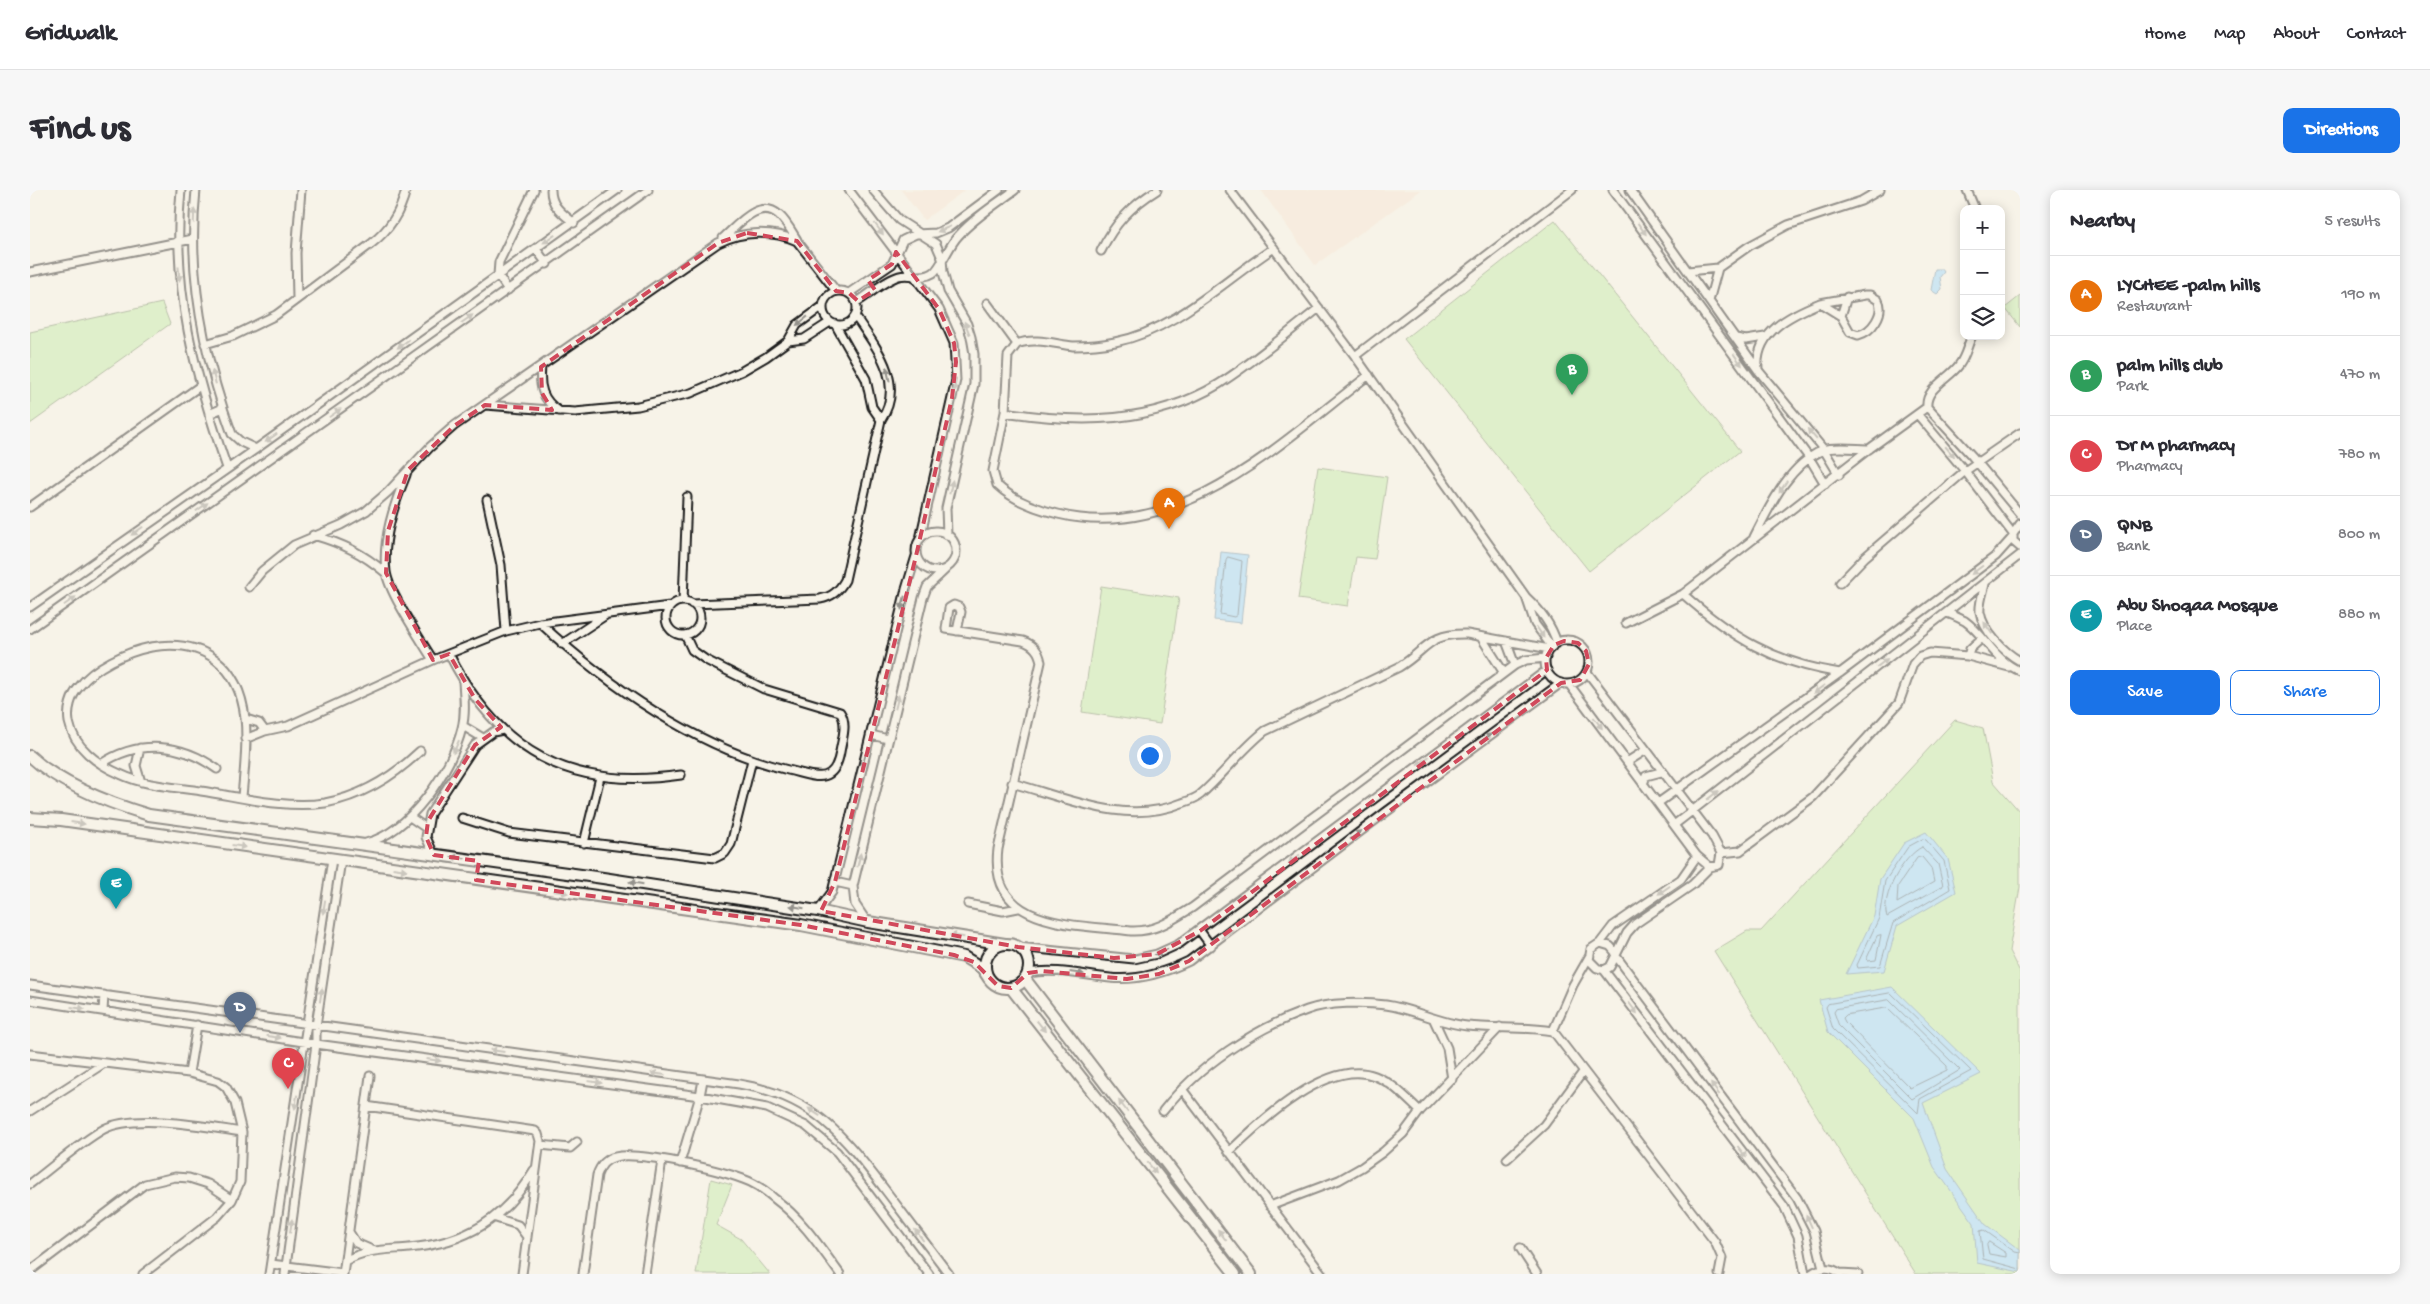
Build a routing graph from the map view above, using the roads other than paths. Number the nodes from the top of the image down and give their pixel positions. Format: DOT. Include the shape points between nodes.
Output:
graph roads {
  1 [pos="181,190"];
  2 [pos="196,190"];
  3 [pos="301,190"];
  4 [pos="406,190"];
  5 [pos="534,190"];
  6 [pos="551,190"];
  7 [pos="617,190"];
  8 [pos="648,190"];
  9 [pos="849,190"];
  10 [pos="873,190"];
  11 [pos="999,190"];
  12 [pos="1015,190"];
  13 [pos="1157,190"];
  14 [pos="1230,190"];
  15 [pos="1572,190"];
  16 [pos="1613,190"];
  17 [pos="1630,190"];
  18 [pos="1880,190"];
  19 [pos="1967,190"];
  20 [pos="1973,205"];
  21 [pos="574,223"];
  22 [pos="923,234"];
  23 [pos="193,239"];
  24 [pos="178,241"];
  25 [pos="798,241"];
  26 [pos="718,243"];
  27 [pos="1274,248"];
  28 [pos="536,249"];
  29 [pos="896,252"];
  30 [pos="1101,252"];
  31 [pos="942,258"];
  32 [pos="546,264"];
  33 [pos="1718,268"];
  34 [pos="1688,271"];
  35 [pos="30,272"];
  36 [pos="498,275"];
  37 [pos="914,275"];
  38 [pos="868,280"];
  39 [pos="508,290"];
  40 [pos="876,290"];
  41 [pos="836,291"];
  42 [pos="849,293"];
  43 [pos="1847,297"];
  44 [pos="296,299"];
  45 [pos="1709,301"];
  46 [pos="857,302"];
  47 [pos="987,303"];
  48 [pos="1820,303"];
  49 [pos="823,306"];
  50 [pos="1319,308"];
  51 [pos="856,316"];
  52 [pos="1842,316"];
  53 [pos="832,323"];
  54 [pos="1765,337"];
  55 [pos="1736,338"];
  56 [pos="1970,340"];
  57 [pos="788,341"];
  58 [pos="205,344"];
  59 [pos="1017,344"];
  60 [pos="1355,356"];
  61 [pos="540,367"];
  62 [pos="1758,370"];
  63 [pos="1369,375"];
  64 [pos="200,386"];
  65 [pos="485,405"];
  66 [pos="1927,407"];
  67 [pos="223,408"];
  68 [pos="560,411"];
  69 [pos="1005,412"];
  70 [pos="209,414"];
  71 [pos="1918,414"];
  72 [pos="880,420"];
  73 [pos="2020,434"];
  74 [pos="256,449"];
  75 [pos="1869,449"];
  76 [pos="1824,450"];
  77 [pos="1810,459"];
  78 [pos="1978,463"];
  79 [pos="227,468"];
  80 [pos="408,470"];
  81 [pos="1965,471"];
  82 [pos="1839,475"];
  83 [pos="1825,484"];
  84 [pos="687,497"];
  85 [pos="486,500"];
  86 [pos="30,507"];
  87 [pos="2020,514"];
  88 [pos="2020,524"];
  89 [pos="948,534"];
  90 [pos="2012,535"];
  91 [pos="313,536"];
  92 [pos="1753,538"];
  93 [pos="920,539"];
  94 [pos="2020,547"];
  95 [pos="2020,555"];
  96 [pos="916,556"];
  97 [pos="946,569"];
  98 [pos="386,574"];
  99 [pos="1840,583"];
  100 [pos="1985,584"];
  101 [pos="249,588"];
  102 [pos="1683,594"];
  103 [pos="1526,597"];
  104 [pos="683,601"];
  105 [pos="692,604"];
  106 [pos="670,606"];
  107 [pos="30,607"];
  108 [pos="1947,613"];
  109 [pos="608,614"];
  110 [pos="540,623"];
  111 [pos="1626,623"];
  112 [pos="30,629"];
  113 [pos="506,631"];
  114 [pos="957,631"];
  115 [pos="685,635"];
  116 [pos="1481,637"];
  117 [pos="1981,638"];
  118 [pos="1506,641"];
  119 [pos="562,644"];
  120 [pos="1553,647"];
  121 [pos="448,654"];
  122 [pos="1968,656"];
  123 [pos="1546,658"];
  124 [pos="433,660"];
  125 [pos="2020,661"];
  126 [pos="1515,665"];
  127 [pos="2009,667"];
  128 [pos="1547,670"];
  129 [pos="2020,671"];
  130 [pos="1587,672"];
  131 [pos="1504,673"];
  132 [pos="1840,673"];
  133 [pos="463,682"];
  134 [pos="1565,683"];
  135 [pos="246,719"];
  136 [pos="463,726"];
  137 [pos="503,730"];
  138 [pos="265,731"];
  139 [pos="871,734"];
  140 [pos="483,738"];
  141 [pos="245,739"];
  142 [pos="888,739"];
  143 [pos="140,748"];
  144 [pos="1646,750"];
  145 [pos="420,751"];
  146 [pos="30,756"];
  147 [pos="752,760"];
  148 [pos="1627,762"];
  149 [pos="101,764"];
  150 [pos="217,769"];
  151 [pos="1661,772"];
  152 [pos="681,776"];
  153 [pos="600,777"];
  154 [pos="141,782"];
  155 [pos="1012,783"];
  156 [pos="1643,784"];
  157 [pos="431,789"];
  158 [pos="1677,791"];
  159 [pos="441,796"];
  160 [pos="242,797"];
  161 [pos="423,800"];
  162 [pos="1658,804"];
  163 [pos="434,807"];
  164 [pos="1693,811"];
  165 [pos="410,817"];
  166 [pos="30,818"];
  167 [pos="462,818"];
  168 [pos="1674,825"];
  169 [pos="426,828"];
  170 [pos="584,843"];
  171 [pos="361,844"];
  172 [pos="1721,853"];
  173 [pos="434,854"];
  174 [pos="1697,856"];
  175 [pos="337,860"];
  176 [pos="479,861"];
  177 [pos="1710,867"];
  178 [pos="476,880"];
  179 [pos="835,882"];
  180 [pos="853,886"];
  181 [pos="968,904"];
  182 [pos="1018,908"];
  183 [pos="818,911"];
  184 [pos="867,922"];
  185 [pos="1200,931"];
  186 [pos="1600,943"];
  187 [pos="1005,944"];
  188 [pos="1018,946"];
  189 [pos="1211,946"];
  190 [pos="1616,954"];
  191 [pos="1589,957"];
  192 [pos="1604,970"];
  193 [pos="1027,976"];
  194 [pos="988,977"];
  195 [pos="30,984"];
  196 [pos="1011,988"];
  197 [pos="104,995"];
  198 [pos="30,1000"];
  199 [pos="103,1011"];
  200 [pos="1434,1020"];
  201 [pos="307,1024"];
  202 [pos="197,1025"];
  203 [pos="316,1026"];
  204 [pos="1500,1027"];
  205 [pos="1553,1031"];
  206 [pos="306,1042"];
  207 [pos="316,1044"];
  208 [pos="30,1054"];
  209 [pos="103,1064"];
  210 [pos="1583,1072"];
  211 [pos="189,1073"];
  212 [pos="370,1076"];
  213 [pos="1452,1079"];
  214 [pos="703,1080"];
  215 [pos="1182,1089"];
  216 [pos="700,1096"];
  217 [pos="366,1106"];
  218 [pos="30,1111"];
  219 [pos="1163,1111"];
  220 [pos="1420,1111"];
  221 [pos="242,1132"];
  222 [pos="577,1142"];
  223 [pos="540,1145"];
  224 [pos="1229,1152"];
  225 [pos="1508,1159"];
  226 [pos="662,1160"];
  227 [pos="680,1163"];
  228 [pos="537,1165"];
  229 [pos="30,1184"];
  230 [pos="232,1200"];
  231 [pos="1270,1206"];
  232 [pos="496,1218"];
  233 [pos="349,1232"];
  234 [pos="527,1237"];
  235 [pos="1520,1248"];
  236 [pos="372,1251"];
  237 [pos="345,1261"];
  238 [pos="271,1264"];
  239 [pos="286,1266"];
  240 [pos="1823,1268"];
  241 [pos="30,1271"];
  242 [pos="1841,1273"];
  243 [pos="143,1274"];
  244 [pos="269,1274"];
  245 [pos="285,1274"];
  246 [pos="343,1274"];
  247 [pos="522,1274"];
  248 [pos="584,1274"];
  249 [pos="645,1274"];
  250 [pos="840,1274"];
  251 [pos="929,1274"];
  252 [pos="949,1274"];
  253 [pos="1235,1274"];
  254 [pos="1251,1274"];
  255 [pos="1322,1274"];
  256 [pos="1538,1274"];
  257 [pos="1718,1274"];
  258 [pos="1805,1274"];
  259 [pos="1812,1274"];
  260 [pos="1858,1274"];
  1 -- 24 [label="street"];
  23 -- 2 [label="street, one-way"];
  3 -- 44 [label="street"];
  4 -- 44 [label="street" via="395,220 384,233"];
  5 -- 36 [label="street" via="502,255"];
  6 -- 21 [label="street" via="556,208"];
  7 -- 21 [label="street"];
  8 -- 32 [label="street"];
  9 -- 29 [label="street, one-way"];
  10 -- 22 [label="street" via="899,220"];
  11 -- 22 [label="street, one-way" via="948,228"];
  12 -- 31 [label="street" via="968,226"];
  13 -- 30 [label="street" via="1118,221"];
  14 -- 27 [label="street"];
  15 -- 60 [label="street"];
  16 -- 77 [label="street, one-way"];
  17 -- 34 [label="street"];
  18 -- 33 [label="street" via="1861,201 1788,225 1748,246"];
  19 -- 20 [label="street"];
  21 -- 28 [label="street, one-way"];
  22 -- 29 [label="street" via="903,240"];
  22 -- 31 [label="street" via="936,244"];
  23 -- 24 [label="street"];
  23 -- 58 [label="street" via="194,277"];
  24 -- 35 [label="street"];
  24 -- 64 [label="street, one-way" via="184,318"];
  25 -- 26 [label="street" via="783,235 747,233"];
  25 -- 26 [label="street" via="780,216 767,209 752,213"];
  25 -- 41 [label="street"];
  26 -- 61 [label="street"];
  27 -- 50 [label="street"];
  27 -- 59 [label="street" via="1182,313 1141,335 1104,344 1076,346 1032,340"];
  28 -- 32 [label="street"];
  28 -- 36 [label="street"];
  29 -- 37 [label="street"];
  29 -- 38 [label="street" via="892,264"];
  31 -- 37 [label="street" via="932,273"];
  89 -- 31 [label="street, one-way" via="946,508 975,370 971,337 947,286"];
  32 -- 39 [label="street"];
  33 -- 34 [label="street"];
  33 -- 45 [label="street"];
  34 -- 45 [label="street"];
  36 -- 39 [label="street"];
  36 -- 74 [label="street, one-way"];
  37 -- 40 [label="street" via="895,278"];
  37 -- 93 [label="street, one-way" via="948,325 956,362 952,398"];
  38 -- 40 [label="street"];
  38 -- 42 [label="street"];
  112 -- 39 [label="street, one-way"];
  40 -- 46 [label="street"];
  41 -- 42 [label="street"];
  41 -- 49 [label="street" via="828,294"];
  42 -- 46 [label="street"];
  43 -- 48 [label="street"];
  43 -- 52 [label="street"];
  43 -- 52 [label="street" via="1874,297 1880,304 1878,315 1867,331 1858,335 1850,332"];
  44 -- 58 [label="street" via="254,327"];
  45 -- 55 [label="street"];
  46 -- 51 [label="street"];
  47 -- 59 [label="street"];
  48 -- 52 [label="street"];
  48 -- 54 [label="street" via="1800,311"];
  49 -- 53 [label="street" via="824,315"];
  49 -- 57 [label="street, one-way" via="797,325"];
  50 -- 60 [label="street"];
  50 -- 69 [label="street" via="1218,384 1167,408 1112,419 1040,418"];
  51 -- 53 [label="street" via="847,324"];
  72 -- 51 [label="street, one-way" via="888,405 888,371"];
  53 -- 57 [label="street" via="804,339"];
  53 -- 72 [label="street" via="866,379 872,407"];
  54 -- 55 [label="street"];
  54 -- 62 [label="street" via="1758,352"];
  55 -- 62 [label="street"];
  56 -- 66 [label="street" via="1960,364 1930,394"];
  57 -- 68 [label="street" via="742,371 691,393 638,406"];
  67 -- 58 [label="street, one-way"];
  59 -- 69 [label="street" via="1008,356"];
  60 -- 63 [label="street"];
  61 -- 65 [label="street"];
  61 -- 68 [label="street" via="542,393"];
  76 -- 62 [label="street, one-way"];
  63 -- 69 [label="street" via="1224,482 1167,510 1137,518 1077,519 1045,511 1000,488 994,481 993,470"];
  63 -- 103 [label="street"];
  64 -- 70 [label="street"];
  64 -- 86 [label="street"];
  65 -- 68 [label="street"];
  65 -- 80 [label="street" via="454,426"];
  66 -- 71 [label="street"];
  66 -- 78 [label="street"];
  67 -- 70 [label="street"];
  67 -- 74 [label="street" via="236,439"];
  70 -- 79 [label="street"];
  71 -- 75 [label="street"];
  71 -- 81 [label="street, one-way"];
  72 -- 105 [label="street" via="845,580 835,593 820,599"];
  73 -- 78 [label="street"];
  74 -- 79 [label="street"];
  75 -- 76 [label="street"];
  75 -- 82 [label="street"];
  76 -- 77 [label="street"];
  76 -- 82 [label="street"];
  77 -- 83 [label="street"];
  77 -- 92 [label="street, one-way" via="1789,477"];
  78 -- 81 [label="street"];
  78 -- 87 [label="street"];
  79 -- 107 [label="street, one-way"];
  80 -- 91 [label="street" via="366,510"];
  80 -- 98 [label="street" via="388,531"];
  81 -- 90 [label="street"];
  81 -- 99 [label="street" via="1865,557"];
  82 -- 83 [label="street"];
  83 -- 92 [label="street"];
  84 -- 104 [label="street"];
  85 -- 113 [label="street" via="501,565"];
  88 -- 90 [label="street"];
  89 -- 93 [label="street" via="930,532"];
  89 -- 97 [label="street" via="956,550 953,562"];
  90 -- 94 [label="street"];
  90 -- 132 [label="street, one-way" via="1996,556"];
  91 -- 98 [label="street" via="340,543 365,556"];
  91 -- 101 [label="street" via="277,557"];
  92 -- 102 [label="street"];
  93 -- 96 [label="street"];
  95 -- 100 [label="street"];
  96 -- 97 [label="street" via="929,570"];
  96 -- 139 [label="street, one-way"];
  142 -- 97 [label="street, one-way" via="923,598 935,577"];
  98 -- 124 [label="street"];
  100 -- 108 [label="street"];
  125 -- 100 [label="street, one-way" via="2003,648 1983,623 1980,611"];
  102 -- 111 [label="street"];
  102 -- 132 [label="street" via="1711,619 1751,645 1807,668"];
  103 -- 120 [label="street, one-way" via="1535,624"];
  103 -- 120 [label="street" via="1549,622"];
  104 -- 105 [label="street"];
  104 -- 106 [label="street"];
  105 -- 115 [label="street" via="700,615 699,624"];
  106 -- 109 [label="street"];
  106 -- 115 [label="street" via="665,619 668,628 676,634"];
  108 -- 117 [label="street" via="1966,622"];
  164 -- 108 [label="street, one-way"];
  109 -- 110 [label="street"];
  109 -- 119 [label="street"];
  110 -- 113 [label="street"];
  110 -- 119 [label="street"];
  113 -- 121 [label="street"];
  114 -- 155 [label="street" via="1023,641 1040,655"];
  115 -- 147 [label="street" via="692,650 706,660 764,689 834,709 844,718 838,761 826,776"];
  116 -- 118 [label="street"];
  116 -- 131 [label="street"];
  116 -- 155 [label="street" via="1454,634 1431,640 1398,667 1265,731 1252,740 1198,797 1171,808 1116,812"];
  117 -- 122 [label="street"];
  117 -- 127 [label="street"];
  118 -- 120 [label="street"];
  118 -- 126 [label="street"];
  119 -- 147 [label="street" via="655,711"];
  120 -- 123 [label="street"];
  120 -- 130 [label="street" via="1568,641 1580,645 1588,657"];
  121 -- 124 [label="street"];
  121 -- 133 [label="street"];
  122 -- 127 [label="street"];
  122 -- 172 [label="street" via="1930,654 1916,659 1899,703 1813,797 1740,851"];
  123 -- 126 [label="street"];
  123 -- 128 [label="street"];
  124 -- 138 [label="street" via="288,726"];
  126 -- 131 [label="street"];
  127 -- 129 [label="street"];
  128 -- 134 [label="street" via="1555,680"];
  128 -- 185 [label="street, one-way"];
  130 -- 134 [label="street" via="1580,680"];
  130 -- 144 [label="street"];
  131 -- 182 [label="street" via="1228,882 1162,926 1147,932 1058,922 1035,917"];
  132 -- 158 [label="street, one-way"];
  133 -- 136 [label="street"];
  133 -- 137 [label="street"];
  134 -- 148 [label="street, one-way"];
  189 -- 134 [label="street, one-way" via="1384,813"];
  135 -- 138 [label="street" via="259,723"];
  135 -- 141 [label="street"];
  135 -- 149 [label="street" via="230,673 220,660 185,646 163,645 142,649 98,669 79,686 71,701 68,716 71,732 80,746"];
  136 -- 140 [label="street"];
  136 -- 157 [label="street, one-way" via="453,753"];
  137 -- 140 [label="street"];
  137 -- 153 [label="street" via="558,766"];
  138 -- 141 [label="street"];
  139 -- 142 [label="street"];
  139 -- 179 [label="street, one-way"];
  140 -- 159 [label="street"];
  141 -- 160 [label="street"];
  180 -- 142 [label="street, one-way"];
  143 -- 149 [label="street" via="116,755"];
  143 -- 150 [label="street" via="157,746 181,750"];
  143 -- 154 [label="street" via="136,766"];
  144 -- 148 [label="street"];
  144 -- 151 [label="street"];
  145 -- 160 [label="street" via="377,785 343,798 289,804"];
  146 -- 171 [label="street" via="85,791 148,815"];
  147 -- 170 [label="street" via="731,844 725,854 709,858"];
  148 -- 156 [label="street"];
  149 -- 154 [label="street"];
  151 -- 156 [label="street" via="1646,776"];
  151 -- 158 [label="street"];
  152 -- 153 [label="street"];
  153 -- 170 [label="street"];
  154 -- 160 [label="street"];
  155 -- 182 [label="street" via="998,849 997,872 1005,893"];
  156 -- 162 [label="street"];
  157 -- 159 [label="street"];
  157 -- 161 [label="street"];
  158 -- 162 [label="street"];
  158 -- 164 [label="street"];
  159 -- 163 [label="street"];
  161 -- 163 [label="street"];
  161 -- 165 [label="street"];
  162 -- 168 [label="street"];
  163 -- 169 [label="street"];
  164 -- 168 [label="street"];
  164 -- 172 [label="street"];
  165 -- 169 [label="street"];
  165 -- 171 [label="street" via="388,834"];
  166 -- 175 [label="street, one-way"];
  167 -- 170 [label="street" via="509,833"];
  168 -- 174 [label="street"];
  169 -- 173 [label="street" via="426,837"];
  171 -- 173 [label="street"];
  172 -- 177 [label="street" via="1719,865"];
  176 -- 173 [label="street, one-way"];
  174 -- 177 [label="street"];
  174 -- 186 [label="street, one-way" via="1681,878 1613,926"];
  175 -- 178 [label="street, one-way"];
  175 -- 201 [label="street, one-way"];
  203 -- 175 [label="street, one-way"];
  176 -- 178 [label="street"];
  183 -- 176 [label="street, one-way"];
  177 -- 190 [label="street" via="1692,885 1635,924"];
  178 -- 194 [label="street, one-way" via="801,925 964,957 982,968"];
  179 -- 180 [label="street"];
  179 -- 183 [label="street" via="827,902"];
  180 -- 184 [label="street" via="856,904"];
  181 -- 182 [label="street" via="1003,910"];
  183 -- 184 [label="street"];
  187 -- 184 [label="street, one-way"];
  185 -- 188 [label="street, one-way" via="1157,954 1134,959"];
  185 -- 189 [label="street"];
  186 -- 190 [label="street" via="1610,946"];
  186 -- 191 [label="street" via="1591,949"];
  187 -- 188 [label="street"];
  187 -- 194 [label="street" via="989,953 985,965"];
  188 -- 193 [label="street" via="1027,955"];
  193 -- 189 [label="street, one-way" via="1056,971 1111,978 1143,977 1174,968"];
  190 -- 192 [label="street" via="1612,964"];
  240 -- 190 [label="street, one-way" via="1814,1231 1796,1198"];
  191 -- 192 [label="street" via="1593,966"];
  191 -- 205 [label="street"];
  192 -- 258 [label="street, one-way" via="1784,1206 1798,1236"];
  193 -- 196 [label="street"];
  254 -- 193 [label="street, one-way"];
  194 -- 196 [label="street" via="998,986"];
  195 -- 197 [label="street"];
  196 -- 253 [label="street, one-way"];
  197 -- 199 [label="street"];
  197 -- 201 [label="street"];
  198 -- 199 [label="street, one-way"];
  199 -- 202 [label="street"];
  200 -- 204 [label="street"];
  200 -- 213 [label="street" via="1447,1048"];
  200 -- 215 [label="street" via="1403,1009 1362,1003 1309,1009 1249,1038"];
  201 -- 203 [label="street"];
  201 -- 206 [label="street"];
  202 -- 206 [label="street, one-way"];
  202 -- 211 [label="street"];
  203 -- 207 [label="street"];
  214 -- 203 [label="street, one-way"];
  204 -- 205 [label="street"];
  204 -- 213 [label="street"];
  205 -- 210 [label="street"];
  206 -- 207 [label="street"];
  206 -- 238 [label="street, one-way"];
  207 -- 216 [label="street, one-way"];
  239 -- 207 [label="street, one-way"];
  208 -- 209 [label="street"];
  209 -- 211 [label="street"];
  209 -- 218 [label="street"];
  210 -- 225 [label="street" via="1544,1125"];
  210 -- 257 [label="street" via="1715,1242 1722,1258"];
  211 -- 221 [label="street" via="207,1076 226,1087 239,1114"];
  212 -- 217 [label="street"];
  213 -- 220 [label="street"];
  214 -- 216 [label="street"];
  252 -- 214 [label="street, one-way" via="858,1154 827,1121 800,1103 771,1091"];
  215 -- 219 [label="street"];
  215 -- 224 [label="street"];
  216 -- 227 [label="street"];
  216 -- 251 [label="street" via="766,1108 793,1119 818,1135 846,1162"];
  217 -- 223 [label="street" via="535,1131 540,1137"];
  217 -- 233 [label="street"];
  220 -- 224 [label="street" via="1389,1083 1374,1075 1358,1072 1341,1074 1280,1108"];
  220 -- 231 [label="street" via="1403,1134 1362,1167 1315,1190"];
  221 -- 229 [label="street" via="164,1123 114,1125 91,1138"];
  221 -- 230 [label="street" via="240,1182"];
  222 -- 223 [label="street" via="570,1148"];
  223 -- 228 [label="street"];
  224 -- 231 [label="street"];
  226 -- 227 [label="street"];
  226 -- 248 [label="street" via="614,1157 599,1169"];
  226 -- 249 [label="street"];
  227 -- 250 [label="street" via="744,1179 768,1193 798,1220"];
  228 -- 232 [label="street" via="519,1194"];
  228 -- 234 [label="street"];
  230 -- 241 [label="street" via="208,1184 189,1178 174,1177 145,1184"];
  230 -- 243 [label="street" via="217,1216"];
  231 -- 255 [label="street"];
  232 -- 234 [label="street" via="518,1225"];
  232 -- 236 [label="street" via="439,1243"];
  233 -- 236 [label="street" via="356,1242"];
  233 -- 237 [label="street"];
  234 -- 247 [label="street"];
  235 -- 256 [label="street"];
  236 -- 237 [label="street"];
  237 -- 246 [label="street"];
  238 -- 239 [label="street"];
  238 -- 244 [label="street"];
  239 -- 245 [label="street"];
  239 -- 246 [label="street"];
  240 -- 242 [label="street"];
  240 -- 259 [label="street"];
  242 -- 260 [label="street"];
}
